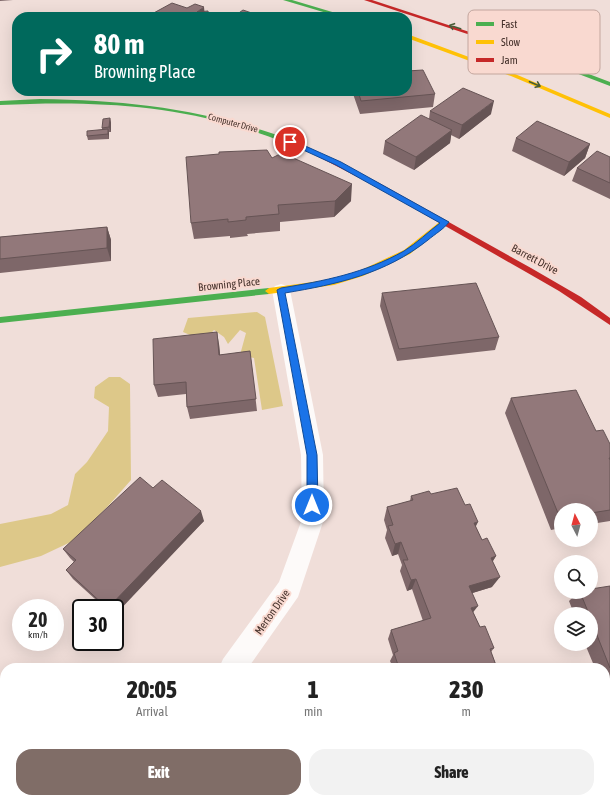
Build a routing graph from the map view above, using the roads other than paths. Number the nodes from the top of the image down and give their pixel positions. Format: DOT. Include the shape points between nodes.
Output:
graph roads {
  1 [pos="286,0"];
  2 [pos="367,0"];
  3 [pos="328,12"];
  4 [pos="404,12"];
  5 [pos="412,15"];
  6 [pos="468,33"];
  7 [pos="412,38"];
  8 [pos="468,58"];
  9 [pos="510,74"];
  10 [pos="583,74"];
  11 [pos="610,84"];
  12 [pos="0,103"];
  13 [pos="610,116"];
  14 [pos="445,222"];
  15 [pos="281,290"];
  16 [pos="0,320"];
  17 [pos="610,322"];
  18 [pos="236,663"];
  1 -- 3 [label="main road"];
  4 -- 2 [label="main road, one-way"];
  6 -- 5 [label="main road, one-way"];
  7 -- 8 [label="main road, one-way"];
  9 -- 13 [label="main road, one-way"];
  11 -- 10 [label="main road, one-way"];
  12 -- 14 [label="main road, Computer Drive" via="47,99 126,103 236,123 278,136 338,164"];
  14 -- 15 [label="main road, Browning Place" via="407,252 360,274 334,282"];
  14 -- 17 [label="main road, Barrett Drive" via="548,279"];
  15 -- 16 [label="main road, Browning Place"];
  15 -- 18 [label="street, Merton Drive" via="312,455 312,519 289,589"];
}
